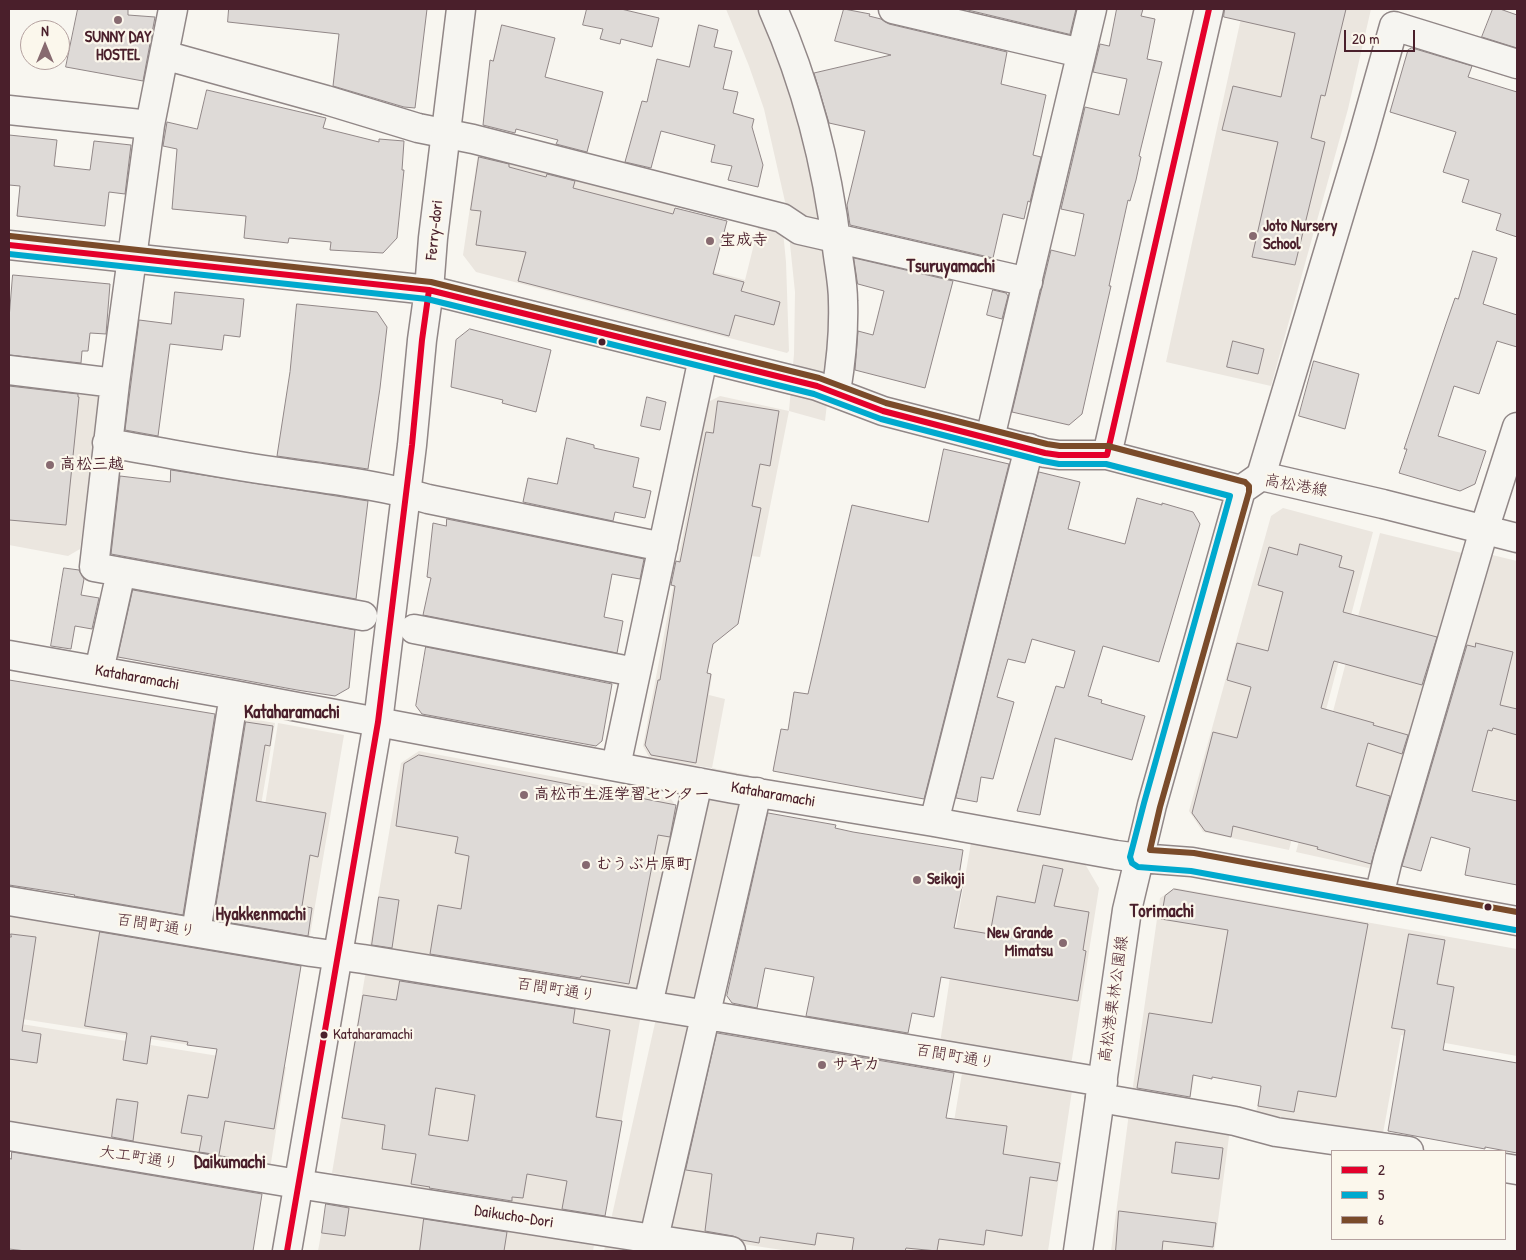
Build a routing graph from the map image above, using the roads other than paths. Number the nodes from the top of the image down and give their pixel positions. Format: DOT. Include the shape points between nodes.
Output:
graph roads {
  1 [pos="173,9"];
  2 [pos="461,9"];
  3 [pos="773,9"];
  4 [pos="1092,9"];
  5 [pos="1209,9"];
  6 [pos="908,11"];
  7 [pos="1082,52"];
  8 [pos="164,55"];
  9 [pos="1517,64"];
  10 [pos="9,110"];
  11 [pos="150,125"];
  12 [pos="446,134"];
  13 [pos="836,237"];
  14 [pos="9,245"];
  15 [pos="131,257"];
  16 [pos="1028,282"];
  17 [pos="430,290"];
  18 [pos="703,358"];
  19 [pos="9,370"];
  20 [pos="114,383"];
  21 [pos="836,392"];
  22 [pos="1517,428"];
  23 [pos="990,438"];
  24 [pos="107,443"];
  25 [pos="1029,448"];
  26 [pos="1107,455"];
  27 [pos="1251,483"];
  28 [pos="406,492"];
  29 [pos="1484,530"];
  30 [pos="1517,538"];
  31 [pos="663,547"];
  32 [pos="121,572"];
  33 [pos="363,616"];
  34 [pos="414,629"];
  35 [pos="9,655"];
  36 [pos="99,671"];
  37 [pos="635,672"];
  38 [pos="234,695"];
  39 [pos="366,720"];
  40 [pos="616,766"];
  41 [pos="698,782"];
  42 [pos="757,792"];
  43 [pos="934,822"];
  44 [pos="1139,858"];
  45 [pos="1379,896"];
  46 [pos="9,902"];
  47 [pos="1517,921"];
  48 [pos="196,932"];
  49 [pos="338,955"];
  50 [pos="648,1005"];
  51 [pos="705,1015"];
  52 [pos="1102,1090"];
  53 [pos="9,1136"];
  54 [pos="1402,1150"];
  55 [pos="298,1184"];
  56 [pos="652,1245"];
  57 [pos="287,1251"];
  58 [pos="731,1251"];
  59 [pos="1078,1251"];
  1 -- 8 [label="street"];
  2 -- 12 [label="street, Ferry-dori"];
  3 -- 13 [label="street" via="785,35 818,137"];
  4 -- 7 [label="street"];
  5 -- 26 [label="street"];
  6 -- 7 [label="street"];
  7 -- 16 [label="street"];
  8 -- 11 [label="street"];
  8 -- 12 [label="street"];
  9 -- 27 [label="street, 高松港栗林公園線" via="1394,26 1356,162"];
  10 -- 11 [label="street"];
  11 -- 15 [label="street"];
  12 -- 13 [label="street" via="782,218 800,230"];
  12 -- 17 [label="street, Ferry-dori"];
  13 -- 16 [label="street"];
  13 -- 21 [label="street" via="843,300"];
  14 -- 15 [label="street, 高松港線"];
  15 -- 17 [label="street, 高松港線"];
  15 -- 20 [label="street"];
  16 -- 23 [label="street"];
  17 -- 18 [label="street, 高松港線"];
  17 -- 28 [label="street, Ferry-dori"];
  18 -- 21 [label="street, 高松港線"];
  18 -- 31 [label="street"];
  19 -- 20 [label="street"];
  20 -- 24 [label="street"];
  21 -- 23 [label="street, 高松港線" via="883,411"];
  22 -- 29 [label="street"];
  23 -- 25 [label="street, 高松港線"];
  24 -- 28 [label="street"];
  24 -- 32 [label="street" via="94,567"];
  25 -- 26 [label="street, 高松港線" via="1059,455"];
  25 -- 43 [label="street"];
  26 -- 27 [label="street, 高松港線"];
  27 -- 29 [label="street, 高松港線"];
  27 -- 44 [label="street, 高松港栗林公園線" via="1152,805"];
  28 -- 31 [label="street"];
  28 -- 39 [label="street, Ferry-dori"];
  29 -- 30 [label="street, 高松港線"];
  29 -- 45 [label="street"];
  31 -- 37 [label="street"];
  32 -- 33 [label="street"];
  32 -- 36 [label="street"];
  34 -- 37 [label="street"];
  35 -- 36 [label="street, Kataharamachi"];
  36 -- 38 [label="street, Kataharamachi"];
  37 -- 40 [label="street"];
  38 -- 39 [label="street, Kataharamachi"];
  38 -- 48 [label="street"];
  39 -- 40 [label="street, Kataharamachi"];
  39 -- 49 [label="street, Ferry-dori"];
  40 -- 41 [label="street, Kataharamachi"];
  41 -- 42 [label="street, Kataharamachi"];
  41 -- 50 [label="street"];
  42 -- 43 [label="street, Kataharamachi"];
  42 -- 51 [label="street"];
  43 -- 44 [label="street, Kataharamachi"];
  44 -- 45 [label="street, Kataharamachi" via="1192,862"];
  44 -- 52 [label="street, 高松港栗林公園線" via="1125,920"];
  45 -- 47 [label="street, Kataharamachi"];
  46 -- 48 [label="street, 百間町通り"];
  48 -- 49 [label="street, 百間町通り"];
  49 -- 50 [label="street, 百間町通り"];
  49 -- 55 [label="street, Ferry-dori"];
  50 -- 51 [label="street, 百間町通り"];
  51 -- 52 [label="street, 百間町通り"];
  51 -- 56 [label="street"];
  52 -- 54 [label="street, 百間町通り" via="1276,1132"];
  52 -- 59 [label="street, 高松港栗林公園線"];
  53 -- 55 [label="street, 大工町通り"];
  55 -- 56 [label="street, Daikucho-Dori"];
  55 -- 57 [label="street, Ferry-dori"];
  56 -- 58 [label="street, Daikucho-Dori"];
}
